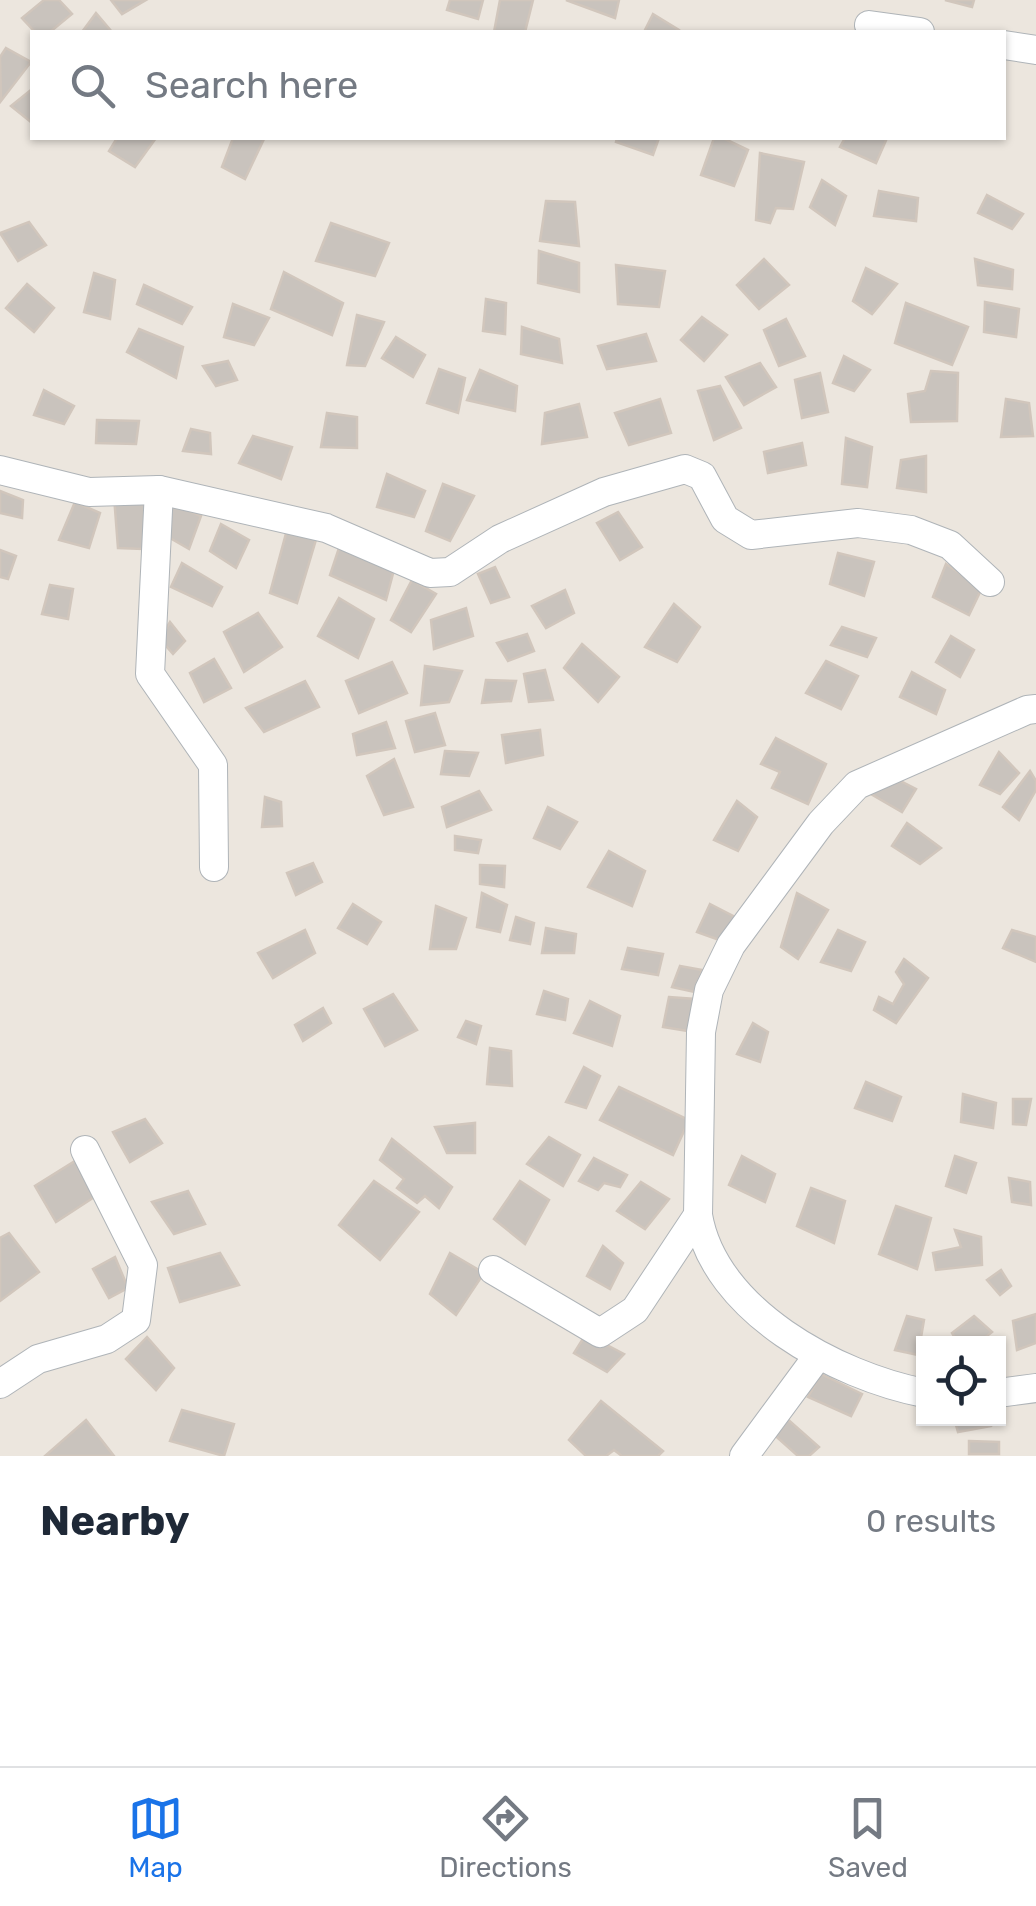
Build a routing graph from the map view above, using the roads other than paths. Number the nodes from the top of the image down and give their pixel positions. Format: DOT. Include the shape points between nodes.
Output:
graph roads {
  1 [pos="869,25"];
  2 [pos="905,30"];
  3 [pos="1006,45"];
  4 [pos="1036,50"];
  5 [pos="0,470"];
  6 [pos="159,490"];
  7 [pos="990,582"];
  8 [pos="1036,709"];
  9 [pos="214,867"];
  10 [pos="85,1150"];
  11 [pos="698,1215"];
  12 [pos="493,1270"];
  13 [pos="817,1357"];
  14 [pos="0,1384"];
  15 [pos="1036,1388"];
  16 [pos="1006,1391"];
  17 [pos="916,1392"];
  18 [pos="744,1456"];
  1 -- 2 [label="street"];
  3 -- 4 [label="street"];
  5 -- 6 [label="street" via="89,492"];
  6 -- 7 [label="street" via="326,528 430,573 450,572 500,539 604,492 684,469 702,476 725,519 751,535 858,523 912,530 950,545"];
  6 -- 9 [label="street" via="150,674 213,765"];
  8 -- 11 [label="street" via="857,786 821,823 732,945 709,990 700,1032"];
  10 -- 14 [label="street" via="144,1265 136,1320 107,1339 38,1359"];
  11 -- 12 [label="street" via="636,1310 600,1332"];
  11 -- 13 [label="street" via="703,1243 749,1306"];
  13 -- 17 [label="street"];
  13 -- 18 [label="street"];
  15 -- 16 [label="street"];
}
